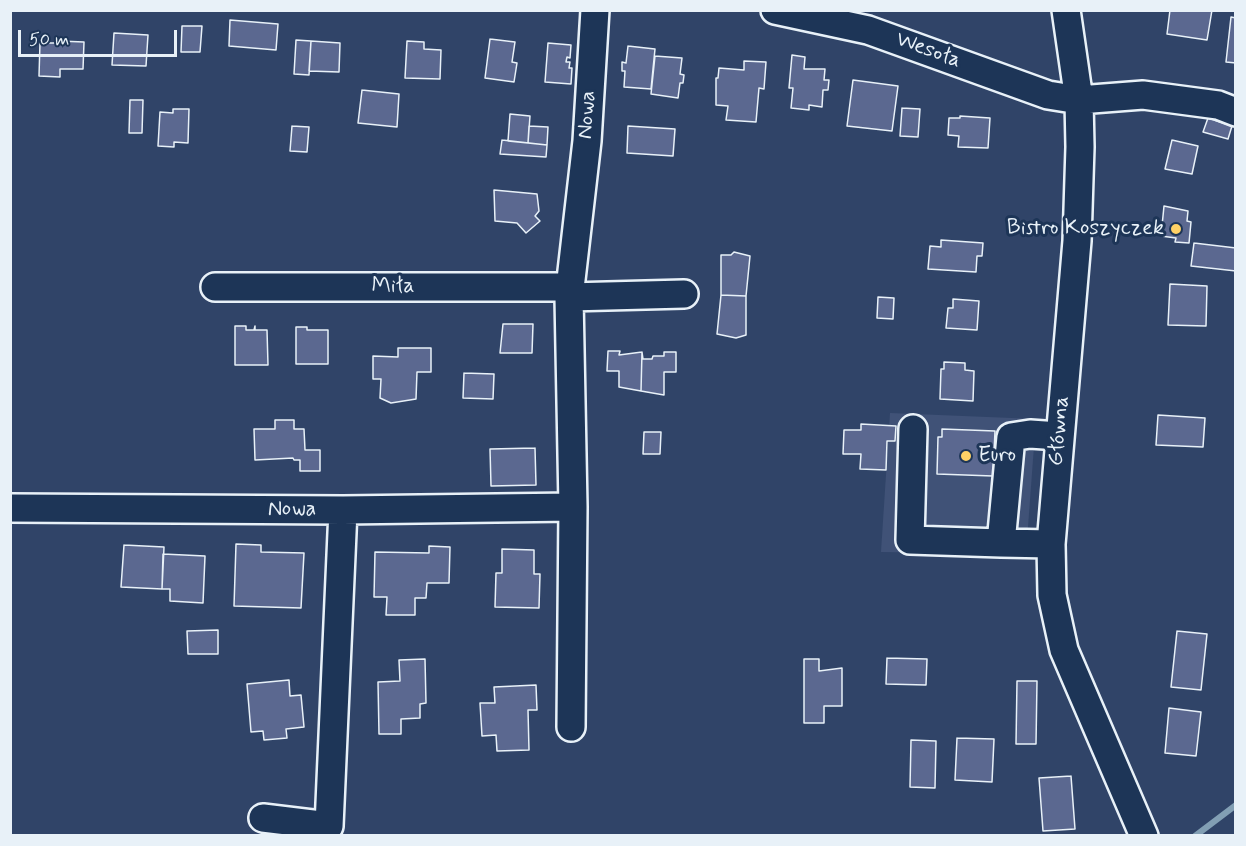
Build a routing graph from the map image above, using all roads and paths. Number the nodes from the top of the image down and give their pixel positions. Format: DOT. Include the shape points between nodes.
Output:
graph roads {
  1 [pos="595,10"];
  2 [pos="775,10"];
  3 [pos="1066,10"];
  4 [pos="1079,100"];
  5 [pos="1236,112"];
  6 [pos="216,287"];
  7 [pos="570,292"];
  8 [pos="684,294"];
  9 [pos="913,429"];
  10 [pos="1059,436"];
  11 [pos="573,507"];
  12 [pos="10,508"];
  13 [pos="343,510"];
  14 [pos="1001,543"];
  15 [pos="1051,544"];
  16 [pos="571,727"];
  17 [pos="263,818"];
  18 [pos="1144,836"];
  1 -- 7 [label="street, Nowa" via="587,141"];
  2 -- 4 [label="street, Wesoła" via="868,30 1048,95"];
  3 -- 4 [label="street, Główna"];
  4 -- 5 [label="street, Wesoła" via="1143,95 1218,105"];
  4 -- 10 [label="street, Główna" via="1077,241"];
  6 -- 7 [label="street, Miła"];
  7 -- 8 [label="street, Miła"];
  7 -- 11 [label="street, Nowa"];
  9 -- 14 [label="street" via="910,540"];
  10 -- 14 [label="street" via="1011,437"];
  10 -- 15 [label="street, Główna"];
  11 -- 13 [label="street, Nowa"];
  11 -- 16 [label="street, Nowa"];
  12 -- 13 [label="street, Nowa"];
  13 -- 17 [label="street" via="329,826"];
  14 -- 15 [label="street"];
  15 -- 18 [label="street, Główna" via="1052,595 1064,650"];
}
